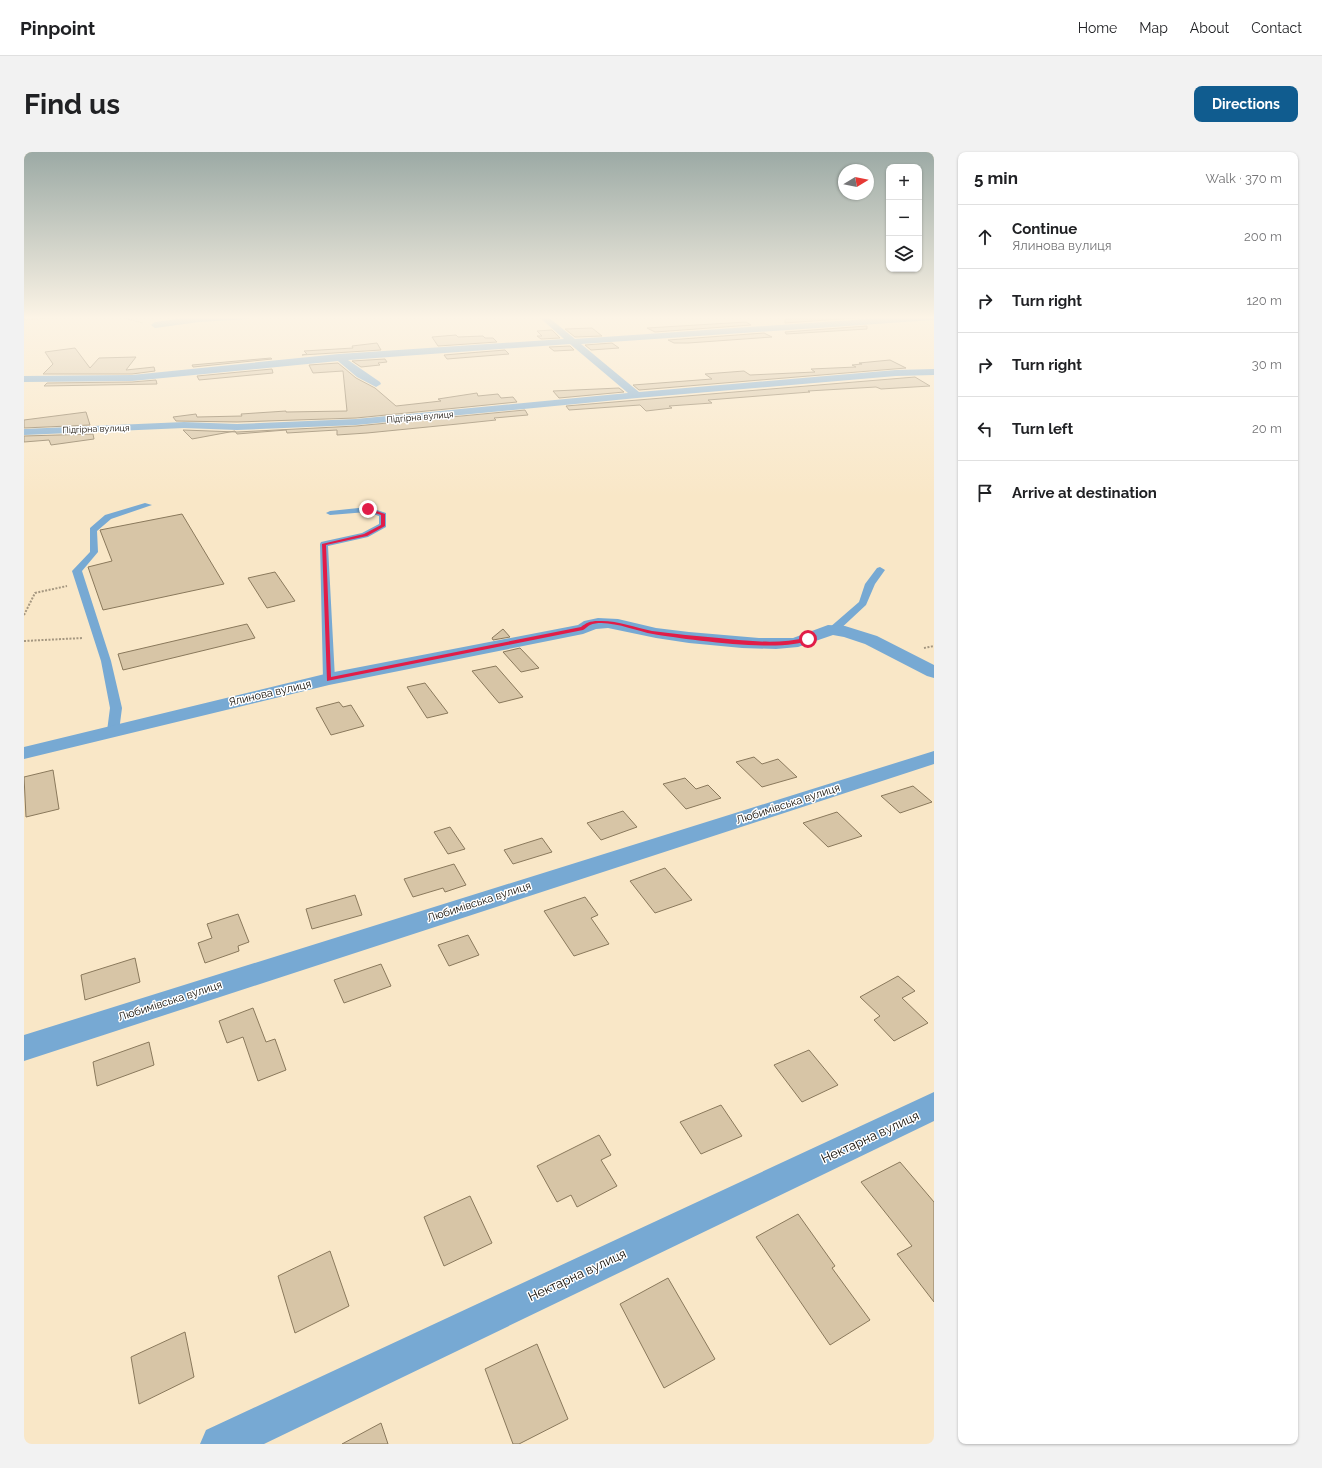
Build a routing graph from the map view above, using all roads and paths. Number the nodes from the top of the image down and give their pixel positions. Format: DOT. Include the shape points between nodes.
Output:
graph roads {
  1 [pos="150,376"];
  2 [pos="363,376"];
  3 [pos="614,376"];
  4 [pos="857,376"];
  5 [pos="24,380"];
  6 [pos="376,384"];
  7 [pos="637,395"];
  8 [pos="24,432"];
  9 [pos="148,505"];
  10 [pos="330,513"];
  11 [pos="880,570"];
  12 [pos="81,584"];
  13 [pos="24,615"];
  14 [pos="832,630"];
  15 [pos="99,640"];
  16 [pos="24,641"];
  17 [pos="934,672"];
  18 [pos="329,680"];
  19 [pos="113,731"];
  20 [pos="24,753"];
  21 [pos="934,757"];
  22 [pos="24,1048"];
  23 [pos="934,1106"];
  24 [pos="220,1444"];
  1 -- 5 [label="street"];
  2 -- 6 [label="street"];
  3 -- 7 [label="street"];
  4 -- 7 [label="street, Підгірна вулиця"];
  7 -- 8 [label="street, Підгірна вулиця" via="356,422 237,427 184,425"];
  9 -- 12 [label="lane" via="108,517 93,530 94,552 77,571"];
  10 -- 18 [label="lane" via="368,509 383,515 383,525 365,535 324,544"];
  11 -- 14 [label="lane" via="870,584 863,604"];
  12 -- 13 [label="path" via="35,593"];
  12 -- 15 [label="lane"];
  14 -- 17 [label="street" via="875,642"];
  14 -- 18 [label="street, Ялинова вулиця" via="794,643 760,643 679,636 598,622 588,624 583,629"];
  15 -- 16 [label="path" via="86,638"];
  15 -- 19 [label="lane" via="116,708"];
  18 -- 19 [label="street, Ялинова вулиця"];
  19 -- 20 [label="street, Ялинова вулиця"];
  21 -- 22 [label="street, Любимівська вулиця"];
  23 -- 24 [label="street, Нектарна вулиця"];
}
